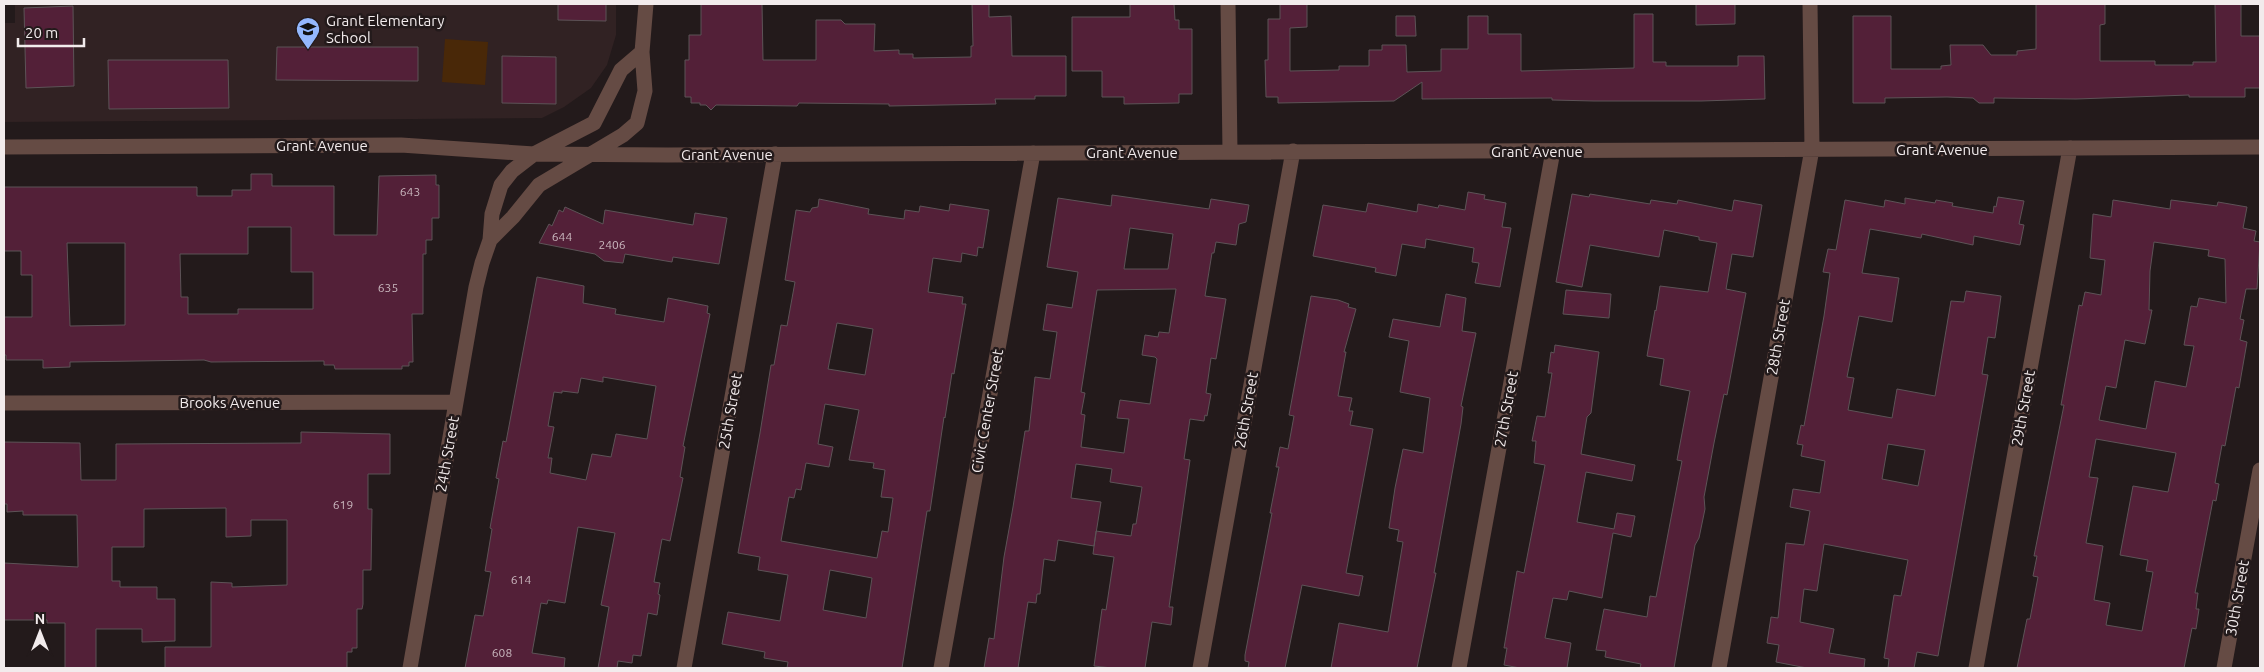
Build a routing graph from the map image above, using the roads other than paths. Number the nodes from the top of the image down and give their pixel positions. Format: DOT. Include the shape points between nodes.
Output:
graph roads {
  1 [pos="646,4"];
  2 [pos="1228,4"];
  3 [pos="1810,4"];
  4 [pos="642,52"];
  5 [pos="4,147"];
  6 [pos="2260,147"];
  7 [pos="2070,148"];
  8 [pos="1812,150"];
  9 [pos="1293,151"];
  10 [pos="1553,151"];
  11 [pos="1230,152"];
  12 [pos="1034,153"];
  13 [pos="534,154"];
  14 [pos="592,154"];
  15 [pos="775,154"];
  16 [pos="490,240"];
  17 [pos="456,402"];
  18 [pos="4,403"];
  19 [pos="2260,470"];
  20 [pos="410,668"];
  21 [pos="684,668"];
  22 [pos="942,668"];
  23 [pos="1200,668"];
  24 [pos="1460,668"];
  25 [pos="1719,668"];
  26 [pos="1976,668"];
  27 [pos="2224,668"];
  1 -- 4 [label="street"];
  2 -- 11 [label="street"];
  3 -- 8 [label="street, 28th Street"];
  4 -- 13 [label="street" via="621,70 594,123"];
  4 -- 14 [label="street" via="645,91 637,123 624,135"];
  5 -- 13 [label="street, Grant Avenue" via="401,145"];
  6 -- 7 [label="street, Grant Avenue"];
  7 -- 8 [label="street, Grant Avenue"];
  7 -- 26 [label="street, 29th Street"];
  8 -- 10 [label="street, Grant Avenue"];
  8 -- 25 [label="street, 28th Street"];
  9 -- 10 [label="street, Grant Avenue"];
  9 -- 11 [label="street, Grant Avenue"];
  9 -- 23 [label="street, 26th Street"];
  10 -- 24 [label="street, 27th Street"];
  11 -- 12 [label="street, Grant Avenue"];
  12 -- 15 [label="street, Grant Avenue"];
  12 -- 22 [label="street, Civic Center Street"];
  13 -- 14 [label="street, Grant Avenue"];
  13 -- 16 [label="street, 24th Street" via="512,171 501,185 492,214"];
  14 -- 15 [label="street, Grant Avenue"];
  14 -- 16 [label="street, 24th Street" via="539,185"];
  15 -- 21 [label="street, 25th Street"];
  16 -- 17 [label="street, 24th Street" via="476,287"];
  17 -- 18 [label="street, Brooks Avenue"];
  17 -- 20 [label="street, 24th Street"];
  19 -- 27 [label="street, 30th Street"];
}
